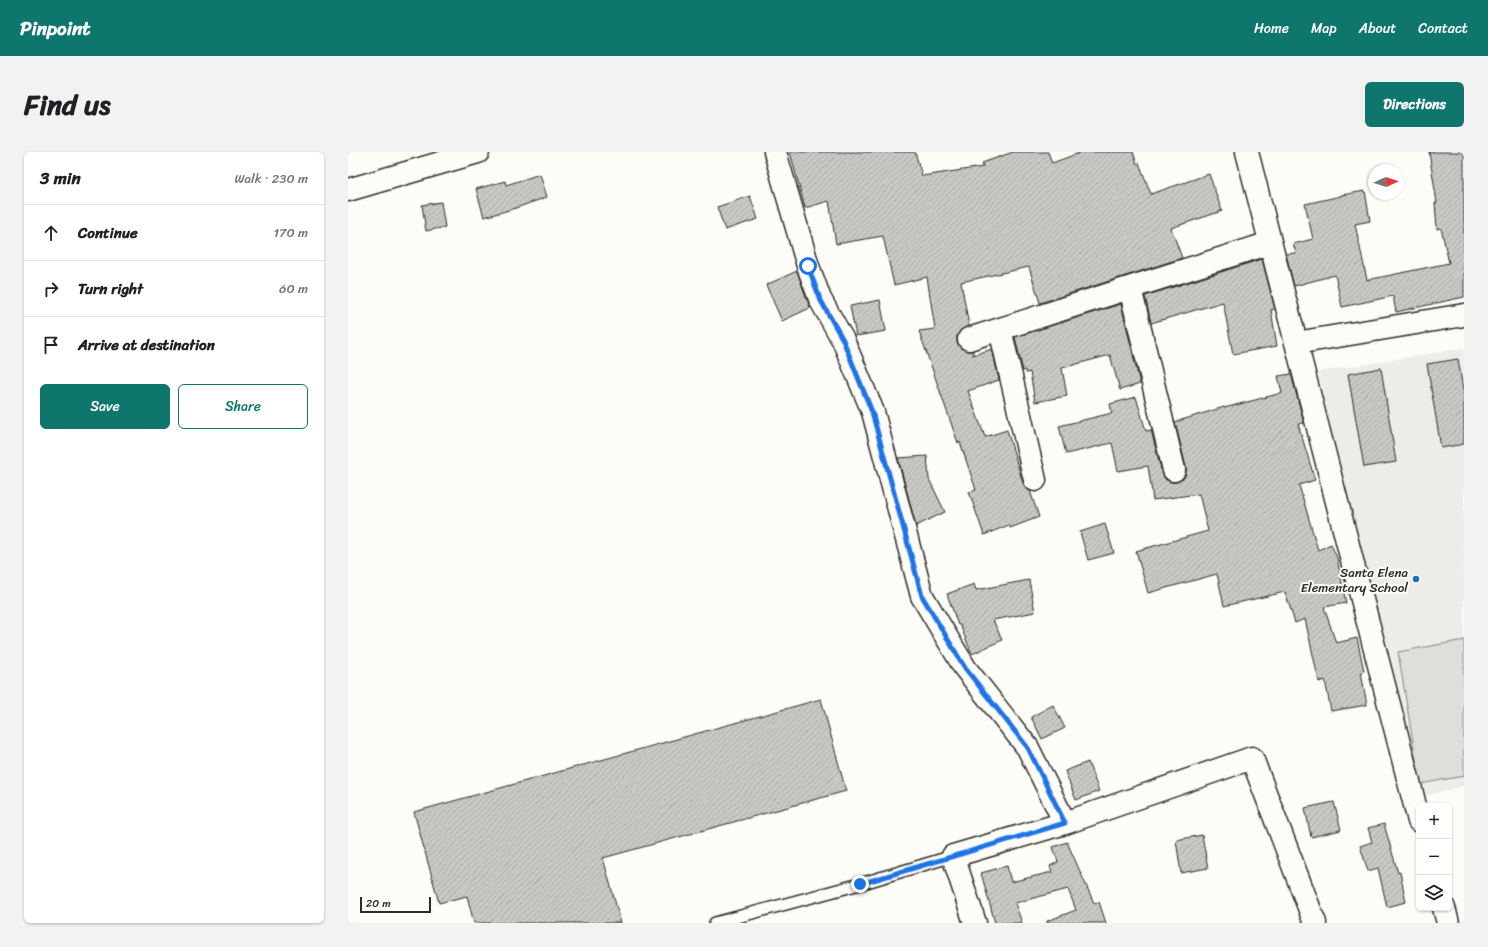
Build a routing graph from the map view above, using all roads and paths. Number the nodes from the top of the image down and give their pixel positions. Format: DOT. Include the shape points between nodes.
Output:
graph roads {
  1 [pos="478,152"];
  2 [pos="775,152"];
  3 [pos="1247,152"];
  4 [pos="348,190"];
  5 [pos="1270,243"];
  6 [pos="1130,288"];
  7 [pos="1464,315"];
  8 [pos="1000,329"];
  9 [pos="969,339"];
  10 [pos="1296,343"];
  11 [pos="1174,470"];
  12 [pos="1035,480"];
  13 [pos="1416,809"];
  14 [pos="1065,823"];
  15 [pos="954,856"];
  16 [pos="1445,911"];
  17 [pos="715,923"];
  18 [pos="975,923"];
  19 [pos="1315,923"];
  20 [pos="1448,923"];
  1 -- 4 [label="street"];
  2 -- 14 [label="street" via="820,299 843,340 872,412 922,596 965,668 1028,748"];
  3 -- 5 [label="street"];
  5 -- 6 [label="street"];
  5 -- 10 [label="street"];
  6 -- 8 [label="street"];
  6 -- 11 [label="street"];
  7 -- 10 [label="street"];
  8 -- 9 [label="street"];
  8 -- 12 [label="street"];
  10 -- 13 [label="street"];
  14 -- 15 [label="street"];
  14 -- 19 [label="street" via="1252,758"];
  15 -- 17 [label="lane"];
  15 -- 18 [label="street"];
  16 -- 20 [label="street"];
}
